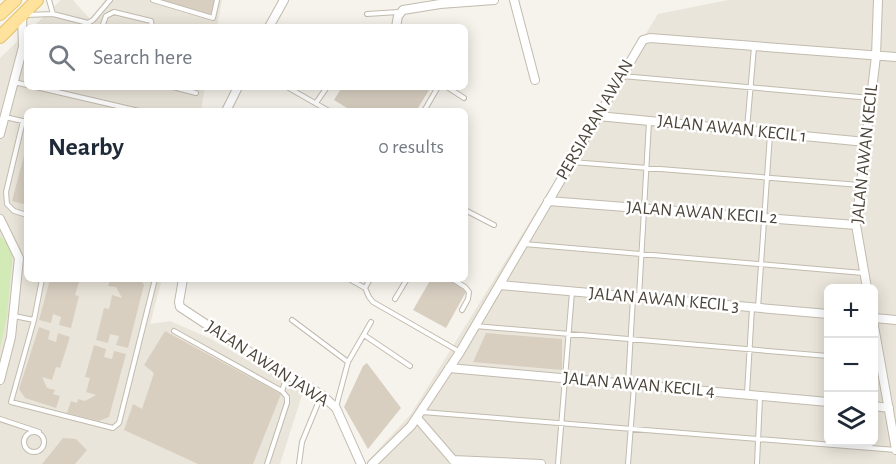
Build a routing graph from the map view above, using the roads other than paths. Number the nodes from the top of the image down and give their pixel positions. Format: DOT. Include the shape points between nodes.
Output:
graph roads {
  1 [pos="15,0"];
  2 [pos="37,0"];
  3 [pos="49,0"];
  4 [pos="110,0"];
  5 [pos="153,0"];
  6 [pos="218,0"];
  7 [pos="284,0"];
  8 [pos="494,0"];
  9 [pos="514,0"];
  10 [pos="878,0"];
  11 [pos="400,12"];
  12 [pos="0,14"];
  13 [pos="53,14"];
  14 [pos="367,14"];
  15 [pos="22,15"];
  16 [pos="103,24"];
  17 [pos="152,24"];
  18 [pos="272,24"];
  19 [pos="397,24"];
  20 [pos="0,37"];
  21 [pos="24,37"];
  22 [pos="754,46"];
  23 [pos="24,51"];
  24 [pos="876,56"];
  25 [pos="896,57"];
  26 [pos="621,76"];
  27 [pos="535,80"];
  28 [pos="14,82"];
  29 [pos="24,84"];
  30 [pos="750,88"];
  31 [pos="49,90"];
  32 [pos="184,90"];
  33 [pos="236,90"];
  34 [pos="293,90"];
  35 [pos="325,90"];
  36 [pos="436,90"];
  37 [pos="452,90"];
  38 [pos="196,93"];
  39 [pos="464,98"];
  40 [pos="871,98"];
  41 [pos="316,104"];
  42 [pos="126,108"];
  43 [pos="228,108"];
  44 [pos="323,108"];
  45 [pos="425,108"];
  46 [pos="598,116"];
  47 [pos="4,117"];
  48 [pos="649,121"];
  49 [pos="24,122"];
  50 [pos="24,126"];
  51 [pos="747,131"];
  52 [pos="770,133"];
  53 [pos="0,134"];
  54 [pos="866,142"];
  55 [pos="571,162"];
  56 [pos="646,168"];
  57 [pos="767,177"];
  58 [pos="861,185"];
  59 [pos="548,201"];
  60 [pos="644,209"];
  61 [pos="468,212"];
  62 [pos="24,213"];
  63 [pos="764,218"];
  64 [pos="0,219"];
  65 [pos="494,225"];
  66 [pos="856,225"];
  67 [pos="523,244"];
  68 [pos="641,255"];
  69 [pos="761,265"];
  70 [pos="864,273"];
  71 [pos="41,282"];
  72 [pos="153,282"];
  73 [pos="183,282"];
  74 [pos="354,282"];
  75 [pos="368,282"];
  76 [pos="404,282"];
  77 [pos="457,282"];
  78 [pos="866,284"];
  79 [pos="500,285"];
  80 [pos="365,288"];
  81 [pos="572,292"];
  82 [pos="636,297"];
  83 [pos="395,299"];
  84 [pos="755,308"];
  85 [pos="462,310"];
  86 [pos="824,314"];
  87 [pos="14,316"];
  88 [pos="878,318"];
  89 [pos="34,320"];
  90 [pos="292,320"];
  91 [pos="896,320"];
  92 [pos="371,322"];
  93 [pos="475,326"];
  94 [pos="174,331"];
  95 [pos="364,335"];
  96 [pos="568,335"];
  97 [pos="631,340"];
  98 [pos="749,350"];
  99 [pos="460,352"];
  100 [pos="824,357"];
  101 [pos="348,362"];
  102 [pos="878,365"];
  103 [pos="410,366"];
  104 [pos="449,368"];
  105 [pos="288,373"];
  106 [pos="565,379"];
  107 [pos="0,380"];
  108 [pos="631,385"];
  109 [pos="282,391"];
  110 [pos="322,395"];
  111 [pos="747,395"];
  112 [pos="760,396"];
  113 [pos="824,402"];
  114 [pos="878,407"];
  115 [pos="336,408"];
  116 [pos="889,408"];
  117 [pos="419,415"];
  118 [pos="0,419"];
  119 [pos="561,423"];
  120 [pos="21,425"];
  121 [pos="631,429"];
  122 [pos="29,434"];
  123 [pos="40,434"];
  124 [pos="758,439"];
  125 [pos="896,450"];
  126 [pos="455,462"];
  127 [pos="267,464"];
  128 [pos="299,464"];
  129 [pos="361,464"];
  130 [pos="372,464"];
  131 [pos="541,464"];
  132 [pos="558,464"];
  133 [pos="628,464"];
  134 [pos="757,464"];
  1 -- 12 [label="main road"];
  2 -- 15 [label="main road"];
  3 -- 13 [label="lane"];
  4 -- 13 [label="lane" via="88,22"];
  5 -- 6 [label="lane" via="213,18"];
  7 -- 18 [label="street"];
  8 -- 11 [label="street"];
  9 -- 27 [label="street"];
  10 -- 24 [label="street, JALAN AWAN KECIL"];
  11 -- 14 [label="lane"];
  11 -- 19 [label="street"];
  13 -- 15 [label="lane"];
  15 -- 20 [label="main road"];
  15 -- 21 [label="street"];
  16 -- 17 [label="lane" via="106,16 116,12"];
  22 -- 24 [label="street, PERSIARAN AWAN"];
  22 -- 26 [label="street, PERSIARAN AWAN" via="647,38"];
  22 -- 30 [label="lane"];
  23 -- 28 [label="street"];
  24 -- 25 [label="street, PERSIARAN AWAN"];
  24 -- 40 [label="street, JALAN AWAN KECIL"];
  26 -- 30 [label="lane"];
  26 -- 46 [label="street, PERSIARAN AWAN"];
  28 -- 29 [label="lane"];
  28 -- 47 [label="street"];
  30 -- 40 [label="lane"];
  30 -- 51 [label="lane"];
  31 -- 42 [label="lane"];
  32 -- 38 [label="lane"];
  33 -- 43 [label="street"];
  34 -- 41 [label="lane"];
  35 -- 41 [label="lane"];
  36 -- 45 [label="lane"];
  37 -- 39 [label="lane"];
  40 -- 54 [label="street, JALAN AWAN KECIL"];
  41 -- 44 [label="lane"];
  46 -- 48 [label="street, JALAN AWAN KECIL 1"];
  46 -- 55 [label="street, PERSIARAN AWAN"];
  47 -- 49 [label="lane"];
  47 -- 53 [label="street"];
  48 -- 51 [label="street, JALAN AWAN KECIL 1"];
  48 -- 56 [label="lane"];
  50 -- 62 [label="lane" via="6,192 7,204"];
  51 -- 52 [label="street, JALAN AWAN KECIL 1"];
  52 -- 54 [label="street, JALAN AWAN KECIL 1"];
  52 -- 57 [label="lane"];
  54 -- 58 [label="street, JALAN AWAN KECIL"];
  55 -- 56 [label="lane"];
  55 -- 59 [label="street, PERSIARAN AWAN"];
  56 -- 57 [label="lane"];
  56 -- 60 [label="lane"];
  57 -- 58 [label="lane"];
  57 -- 63 [label="lane"];
  58 -- 66 [label="street, JALAN AWAN KECIL"];
  59 -- 60 [label="street, JALAN AWAN KECIL 2"];
  59 -- 67 [label="street, PERSIARAN AWAN"];
  60 -- 63 [label="street, JALAN AWAN KECIL 2"];
  60 -- 68 [label="lane"];
  61 -- 65 [label="lane"];
  63 -- 66 [label="street, JALAN AWAN KECIL 2"];
  63 -- 69 [label="lane"];
  64 -- 87 [label="street" via="19,258"];
  66 -- 70 [label="street, JALAN AWAN KECIL"];
  67 -- 68 [label="lane"];
  67 -- 79 [label="street, PERSIARAN AWAN"];
  68 -- 69 [label="lane"];
  68 -- 82 [label="lane"];
  69 -- 70 [label="lane"];
  69 -- 84 [label="lane"];
  70 -- 78 [label="street, JALAN AWAN KECIL"];
  71 -- 89 [label="lane"];
  72 -- 89 [label="lane" via="118,423 113,428 11,402"];
  73 -- 105 [label="street, JALAN AWAN JAWA" via="179,304 182,308"];
  74 -- 80 [label="lane"];
  75 -- 80 [label="lane"];
  76 -- 83 [label="lane"];
  77 -- 85 [label="lane" via="469,292"];
  79 -- 81 [label="street, JALAN AWAN KECIL 3"];
  79 -- 93 [label="street, PERSIARAN AWAN"];
  80 -- 99 [label="lane" via="374,302"];
  81 -- 82 [label="street, JALAN AWAN KECIL 3"];
  81 -- 96 [label="lane"];
  82 -- 84 [label="street, JALAN AWAN KECIL 3"];
  82 -- 97 [label="lane"];
  84 -- 86 [label="street, JALAN AWAN KECIL 3"];
  84 -- 98 [label="lane"];
  87 -- 89 [label="lane"];
  87 -- 107 [label="street"];
  88 -- 91 [label="street"];
  90 -- 101 [label="lane"];
  92 -- 95 [label="lane"];
  93 -- 96 [label="lane"];
  93 -- 99 [label="street, PERSIARAN AWAN"];
  94 -- 109 [label="lane"];
  95 -- 101 [label="lane"];
  95 -- 103 [label="lane"];
  96 -- 97 [label="lane"];
  96 -- 106 [label="lane"];
  97 -- 98 [label="lane"];
  97 -- 108 [label="lane"];
  98 -- 100 [label="lane"];
  98 -- 111 [label="lane"];
  99 -- 104 [label="street, PERSIARAN AWAN"];
  101 -- 115 [label="lane"];
  102 -- 116 [label="street"];
  104 -- 106 [label="street, JALAN AWAN KECIL 4"];
  104 -- 117 [label="street, PERSIARAN AWAN"];
  105 -- 109 [label="lane"];
  105 -- 110 [label="street, JALAN AWAN JAWA"];
  106 -- 108 [label="street, JALAN AWAN KECIL 4"];
  106 -- 119 [label="lane"];
  108 -- 111 [label="street, JALAN AWAN KECIL 4"];
  108 -- 121 [label="lane"];
  109 -- 127 [label="lane" via="287,403"];
  110 -- 115 [label="street, JALAN AWAN JAWA"];
  110 -- 128 [label="lane" via="302,442"];
  111 -- 112 [label="street, JALAN AWAN KECIL 4"];
  112 -- 113 [label="street, JALAN AWAN KECIL 4"];
  112 -- 124 [label="lane"];
  114 -- 116 [label="street"];
  115 -- 129 [label="street, JALAN AWAN JAWA"];
  116 -- 125 [label="street"];
  117 -- 119 [label="lane"];
  117 -- 126 [label="street"];
  117 -- 130 [label="street, PERSIARAN AWAN"];
  118 -- 120 [label="lane"];
  119 -- 121 [label="lane"];
  119 -- 132 [label="lane"];
  120 -- 122 [label="lane"];
  120 -- 123 [label="lane"];
  121 -- 124 [label="lane"];
  121 -- 133 [label="lane"];
  122 -- 123 [label="lane"];
  122 -- 123 [label="lane" via="24,442 34,452 44,442"];
  124 -- 125 [label="lane"];
  124 -- 134 [label="lane"];
  126 -- 131 [label="street"];
}
